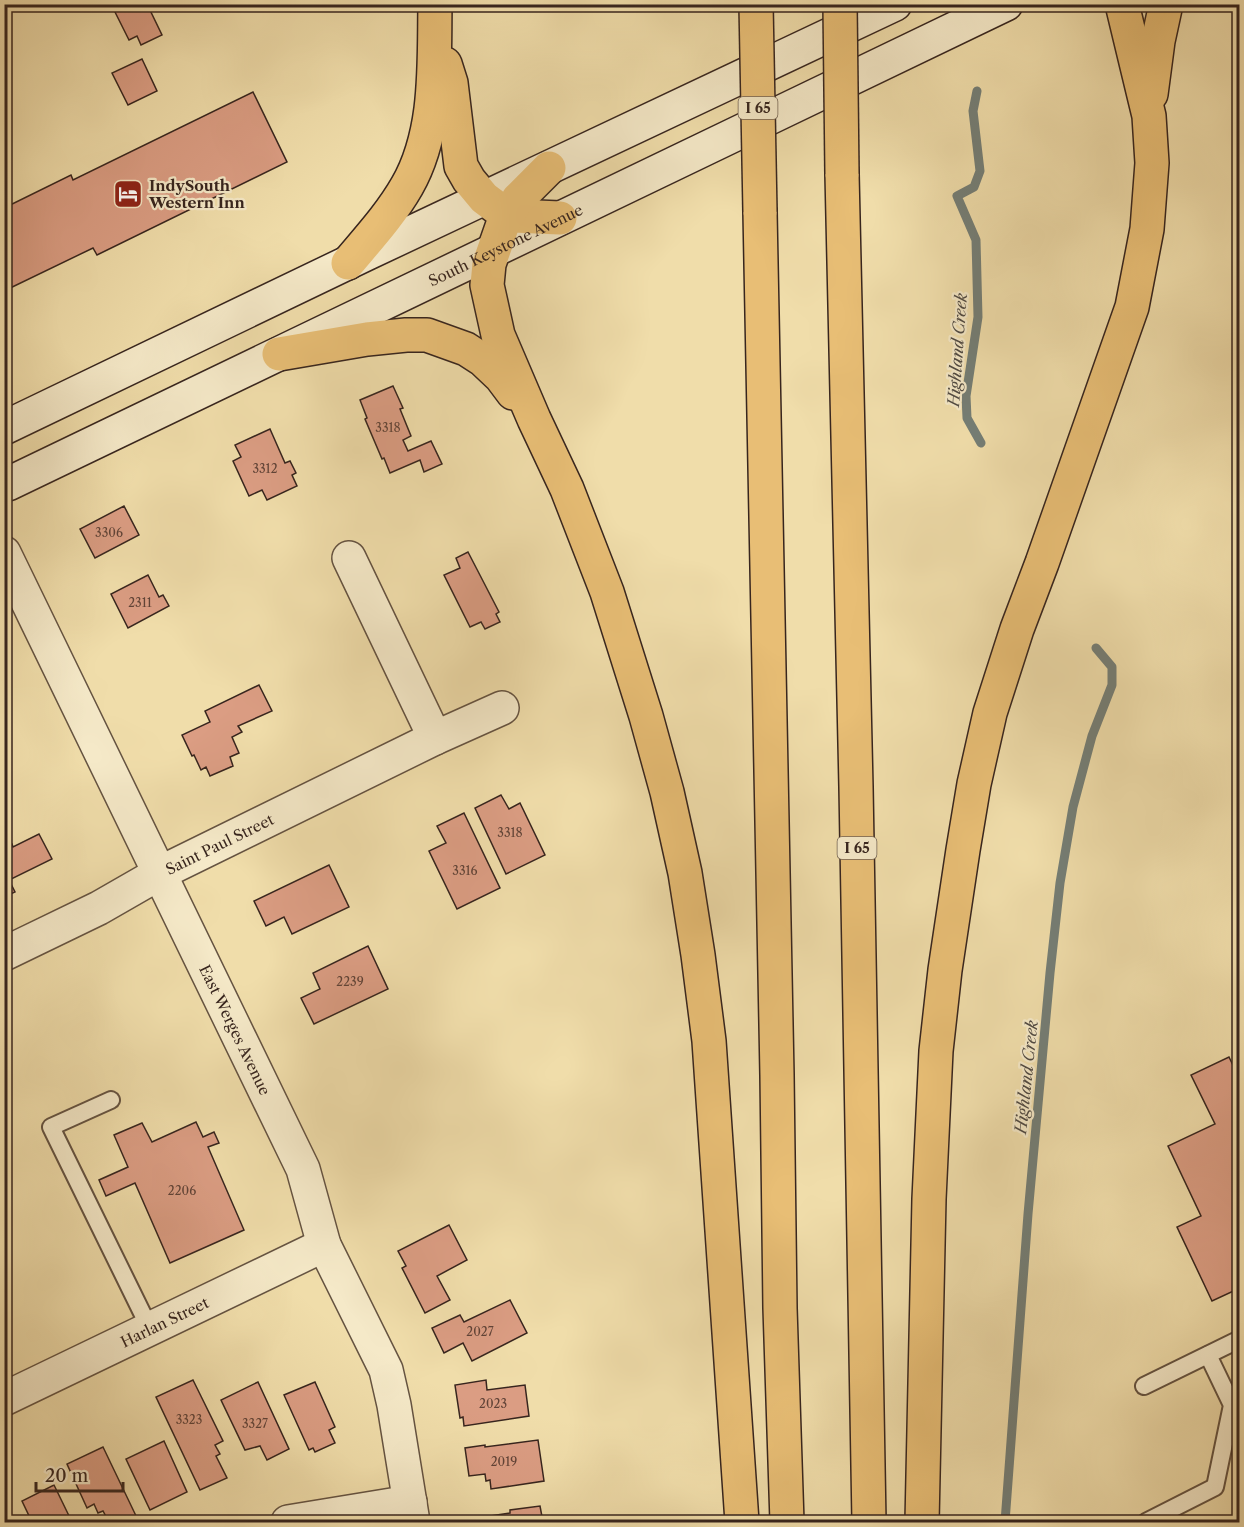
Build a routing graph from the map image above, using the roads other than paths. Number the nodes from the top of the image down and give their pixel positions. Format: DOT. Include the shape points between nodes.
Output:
graph roads {
  1 [pos="756,4"];
  2 [pos="840,4"];
  3 [pos="895,4"];
  4 [pos="1006,4"];
  5 [pos="1122,4"];
  6 [pos="1166,4"];
  7 [pos="435,18"];
  8 [pos="1149,116"];
  9 [pos="497,206"];
  10 [pos="560,218"];
  11 [pos="494,250"];
  12 [pos="348,263"];
  13 [pos="279,354"];
  14 [pos="534,419"];
  15 [pos="4,428"];
  16 [pos="4,483"];
  17 [pos="349,558"];
  18 [pos="8,570"];
  19 [pos="502,708"];
  20 [pos="435,738"];
  21 [pos="160,873"];
  22 [pos="4,954"];
  23 [pos="111,1100"];
  24 [pos="324,1245"];
  25 [pos="150,1329"];
  26 [pos="1239,1340"];
  27 [pos="1208,1355"];
  28 [pos="1144,1386"];
  29 [pos="4,1399"];
  30 [pos="411,1512"];
  31 [pos="288,1522"];
  32 [pos="742,1522"];
  33 [pos="787,1522"];
  34 [pos="869,1522"];
  35 [pos="922,1522"];
  36 [pos="1146,1522"];
  1 -- 33 [label="highway, I 65, bridge"];
  2 -- 34 [label="highway, I 65, bridge"];
  3 -- 9 [label="street" via="549,168"];
  4 -- 10 [label="street, South Keystone Avenue"];
  5 -- 8 [label="highway"];
  6 -- 8 [label="highway"];
  7 -- 9 [label="highway" via="451,83 461,166 469,180"];
  7 -- 12 [label="highway" via="433,89 427,134 418,163 392,209"];
  8 -- 35 [label="highway" via="1152,163 1147,229 1132,308 990,713 963,850 936,1051"];
  9 -- 10 [label="highway" via="514,216"];
  9 -- 11 [label="highway" via="503,224"];
  9 -- 12 [label="street"];
  10 -- 11 [label="street, South Keystone Avenue"];
  11 -- 13 [label="street, South Keystone Avenue"];
  11 -- 14 [label="highway" via="487,285 493,315"];
  12 -- 15 [label="street"];
  13 -- 14 [label="highway" via="367,339 427,335 466,349 483,360"];
  13 -- 16 [label="street, South Keystone Avenue"];
  14 -- 32 [label="highway" via="567,489 610,601 667,792 685,873 709,1041"];
  17 -- 20 [label="street"];
  18 -- 21 [label="street, East Werges Avenue"];
  19 -- 20 [label="street, Saint Paul Street"];
  20 -- 21 [label="street, Saint Paul Street"];
  21 -- 22 [label="street, Saint Paul Street"];
  21 -- 24 [label="street, East Werges Avenue" via="303,1169"];
  23 -- 25 [label="lane" via="51,1127"];
  24 -- 25 [label="street, Harlan Street"];
  24 -- 30 [label="street, East Werges Avenue" via="386,1370"];
  25 -- 29 [label="street, Harlan Street"];
  26 -- 27 [label="lane"];
  27 -- 28 [label="lane"];
  27 -- 36 [label="lane" via="1232,1405 1215,1487"];
  30 -- 31 [label="street"];
}
